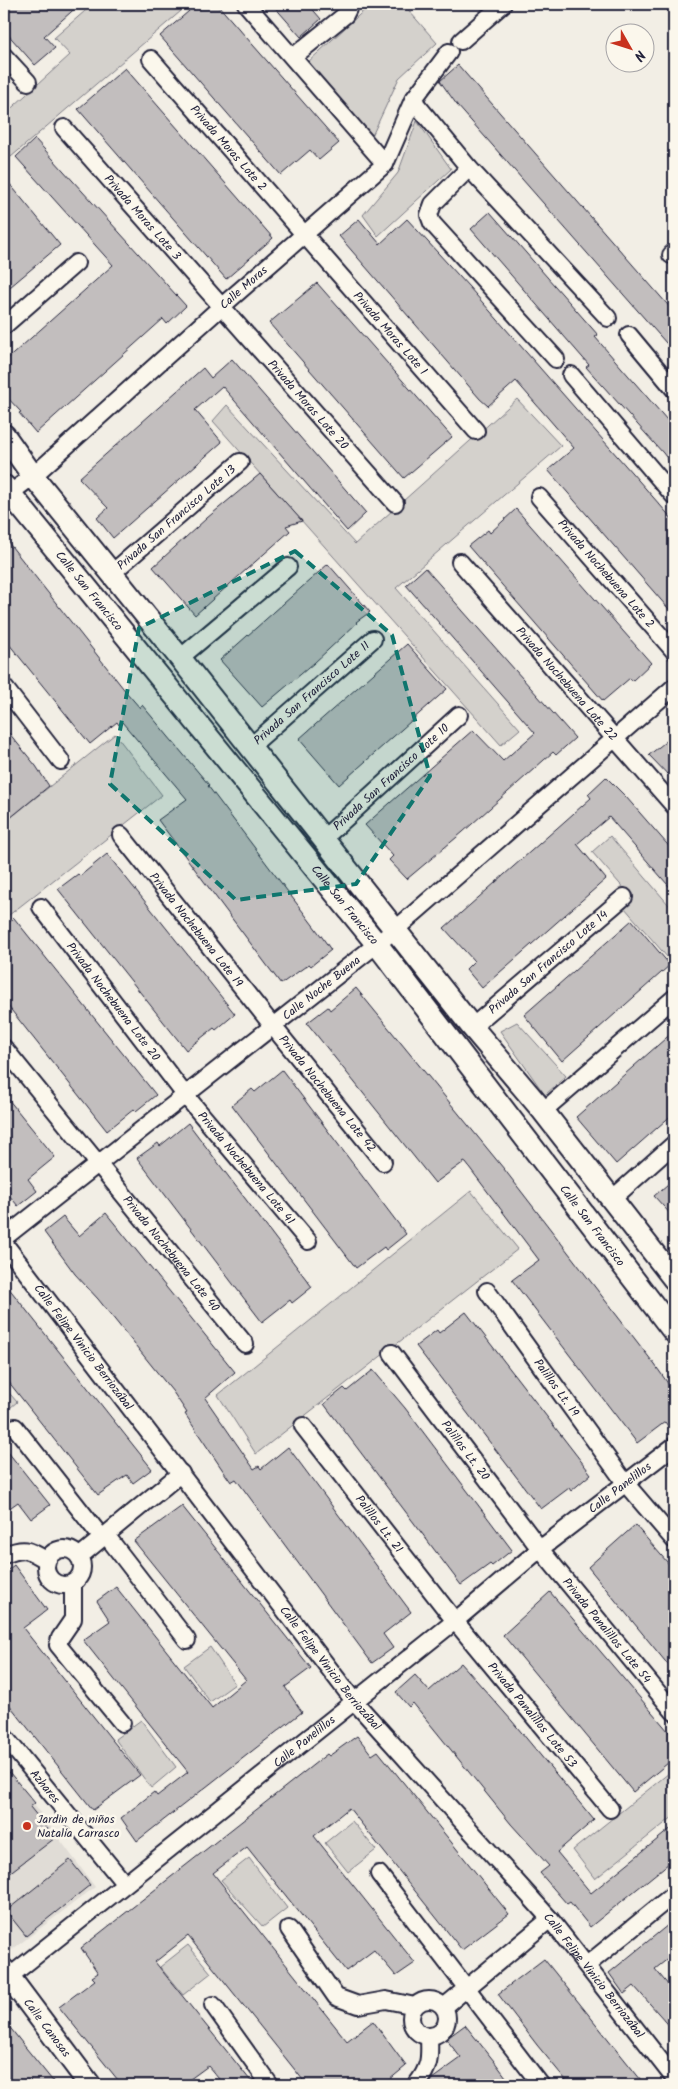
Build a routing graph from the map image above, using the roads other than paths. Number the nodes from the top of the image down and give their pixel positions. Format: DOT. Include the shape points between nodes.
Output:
graph roads {
  1 [pos="246,4"];
  2 [pos="347,4"];
  3 [pos="503,4"];
  4 [pos="4,56"];
  5 [pos="293,57"];
  6 [pos="151,59"];
  7 [pos="28,82"];
  8 [pos="413,100"];
  9 [pos="64,128"];
  10 [pos="385,164"];
  11 [pos="469,168"];
  12 [pos="304,236"];
  13 [pos="76,263"];
  14 [pos="222,307"];
  15 [pos="608,318"];
  16 [pos="4,326"];
  17 [pos="629,335"];
  18 [pos="556,360"];
  19 [pos="571,375"];
  20 [pos="674,389"];
  21 [pos="476,431"];
  22 [pos="4,435"];
  23 [pos="240,462"];
  24 [pos="33,476"];
  25 [pos="6,492"];
  26 [pos="674,496"];
  27 [pos="539,497"];
  28 [pos="395,503"];
  29 [pos="460,562"];
  30 [pos="288,567"];
  31 [pos="112,573"];
  32 [pos="373,638"];
  33 [pos="674,651"];
  34 [pos="180,658"];
  35 [pos="4,687"];
  36 [pos="674,688"];
  37 [pos="459,715"];
  38 [pos="615,740"];
  39 [pos="250,746"];
  40 [pos="61,761"];
  41 [pos="674,806"];
  42 [pos="122,835"];
  43 [pos="323,838"];
  44 [pos="624,897"];
  45 [pos="41,907"];
  46 [pos="396,929"];
  47 [pos="376,943"];
  48 [pos="674,998"];
  49 [pos="272,1026"];
  50 [pos="472,1027"];
  51 [pos="4,1048"];
  52 [pos="185,1095"];
  53 [pos="543,1111"];
  54 [pos="674,1144"];
  55 [pos="383,1162"];
  56 [pos="98,1165"];
  57 [pos="611,1200"];
  58 [pos="4,1238"];
  59 [pos="308,1241"];
  60 [pos="4,1243"];
  61 [pos="674,1279"];
  62 [pos="487,1291"];
  63 [pos="674,1332"];
  64 [pos="245,1344"];
  65 [pos="392,1353"];
  66 [pos="303,1426"];
  67 [pos="15,1427"];
  68 [pos="674,1446"];
  69 [pos="181,1473"];
  70 [pos="626,1484"];
  71 [pos="104,1536"];
  72 [pos="674,1540"];
  73 [pos="540,1549"];
  74 [pos="4,1554"];
  75 [pos="79,1556"];
  76 [pos="46,1560"];
  77 [pos="73,1584"];
  78 [pos="455,1621"];
  79 [pos="187,1640"];
  80 [pos="354,1701"];
  81 [pos="674,1712"];
  82 [pos="122,1723"];
  83 [pos="4,1736"];
  84 [pos="610,1809"];
  85 [pos="378,1874"];
  86 [pos="124,1883"];
  87 [pos="674,1894"];
  88 [pos="550,1919"];
  89 [pos="290,1929"];
  90 [pos="587,1965"];
  91 [pos="5,1976"];
  92 [pos="466,1988"];
  93 [pos="213,2005"];
  94 [pos="415,2006"];
  95 [pos="444,2007"];
  96 [pos="429,2037"];
  97 [pos="674,2078"];
  98 [pos="90,2085"];
  99 [pos="270,2085"];
  100 [pos="416,2085"];
  101 [pos="541,2085"];
  1 -- 5 [label="street"];
  2 -- 5 [label="street" via="345,15"];
  3 -- 8 [label="street, Calle Moras" via="455,47"];
  4 -- 7 [label="street"];
  5 -- 10 [label="street"];
  6 -- 12 [label="street, Privada Moras Lote 2"];
  8 -- 10 [label="street, Calle Moras"];
  8 -- 11 [label="street"];
  9 -- 14 [label="street, Privada Moras Lote 3"];
  10 -- 12 [label="street, Calle Moras"];
  11 -- 15 [label="street"];
  11 -- 18 [label="street" via="434,204 428,215"];
  12 -- 14 [label="street, Calle Moras"];
  12 -- 21 [label="street, Privada Moras Lote 1"];
  13 -- 16 [label="street"];
  14 -- 24 [label="street, Calle Moras"];
  14 -- 28 [label="street, Privada Moras Lote 20"];
  17 -- 20 [label="street"];
  19 -- 26 [label="street"];
  22 -- 24 [label="street, Calle San Francisco"];
  23 -- 31 [label="street, Privada San Francisco Lote 13"];
  24 -- 25 [label="street, Calle Moras"];
  24 -- 31 [label="street, Calle San Francisco"];
  25 -- 47 [label="street, Calle San Francisco"];
  27 -- 33 [label="street, Privada Nochebuena Lote 2"];
  29 -- 38 [label="street, Privada Nochebuena Lote 22"];
  30 -- 34 [label="street"];
  31 -- 34 [label="street, Calle San Francisco"];
  32 -- 39 [label="street, Privada San Francisco Lote 11"];
  34 -- 39 [label="street, Calle San Francisco"];
  35 -- 40 [label="street"];
  36 -- 38 [label="street, Calle Noche Buena"];
  37 -- 43 [label="street, Privada San Francisco Lote 10"];
  38 -- 41 [label="street, Privada Nochebuena Lote 22"];
  38 -- 46 [label="street, Calle Noche Buena"];
  39 -- 43 [label="street, Calle San Francisco"];
  42 -- 49 [label="street, Privada Nochebuena Lote 19"];
  43 -- 46 [label="street, Calle San Francisco"];
  44 -- 50 [label="street, Privada San Francisco Lote 14"];
  45 -- 52 [label="street, Privada Nochebuena Lote 20"];
  46 -- 47 [label="street, Calle Noche Buena"];
  46 -- 50 [label="street, Calle San Francisco"];
  47 -- 49 [label="street, Calle Noche Buena"];
  47 -- 63 [label="street, Calle San Francisco"];
  48 -- 53 [label="street"];
  49 -- 52 [label="street, Calle Noche Buena"];
  49 -- 55 [label="street, Privada Nochebuena Lote 42"];
  50 -- 53 [label="street, Calle San Francisco"];
  51 -- 56 [label="street, Privada Nochebuena Lote 40"];
  52 -- 56 [label="street, Calle Noche Buena"];
  52 -- 59 [label="street, Privada Nochebuena Lote 41"];
  53 -- 57 [label="street, Calle San Francisco"];
  54 -- 57 [label="street"];
  56 -- 58 [label="street, Calle Noche Buena"];
  56 -- 64 [label="street, Privada Nochebuena Lote 40"];
  57 -- 61 [label="street, Calle San Francisco"];
  60 -- 69 [label="street, Calle Felipe Vinicio Berriozábal"];
  62 -- 70 [label="street, Palillos Lt. 19"];
  65 -- 73 [label="street, Palillos Lt. 20"];
  66 -- 78 [label="street, Palillos Lt. 21"];
  67 -- 71 [label="street"];
  68 -- 70 [label="street, Calle Panelillos"];
  69 -- 71 [label="street"];
  69 -- 80 [label="street, Calle Felipe Vinicio Berriozábal"];
  70 -- 72 [label="street, Palillos Lt. 19"];
  70 -- 73 [label="street, Calle Panelillos"];
  71 -- 75 [label="street"];
  71 -- 79 [label="street"];
  73 -- 78 [label="street, Calle Panelillos"];
  73 -- 81 [label="street, Privada Panalillos Lote 54"];
  74 -- 76 [label="street" via="30,1550"];
  75 -- 76 [label="street" via="62,1548"];
  75 -- 77 [label="street" via="83,1566"];
  76 -- 77 [label="street" via="47,1575 51,1581 58,1585"];
  77 -- 82 [label="street" via="73,1619 58,1645"];
  78 -- 80 [label="street, Calle Panelillos"];
  78 -- 84 [label="street, Privada Panalillos Lote 53"];
  80 -- 86 [label="street, Calle Panelillos"];
  80 -- 88 [label="street, Calle Felipe Vinicio Berriozábal"];
  83 -- 86 [label="street, Azhares"];
  85 -- 92 [label="street"];
  86 -- 91 [label="street, Calle Panelillos"];
  87 -- 90 [label="street"];
  88 -- 90 [label="street, Calle Felipe Vinicio Berriozábal"];
  88 -- 92 [label="street"];
  89 -- 94 [label="street" via="336,1997 358,2005 386,2000"];
  90 -- 97 [label="street, Calle Felipe Vinicio Berriozábal"];
  91 -- 98 [label="street, Calle Canosas"];
  92 -- 95 [label="street"];
  92 -- 101 [label="street"];
  93 -- 99 [label="street"];
  94 -- 95 [label="street" via="430,1999"];
  94 -- 96 [label="street" via="410,2019 412,2026"];
  95 -- 96 [label="street" via="448,2017 446,2027"];
  96 -- 100 [label="street" via="430,2061"];
}
